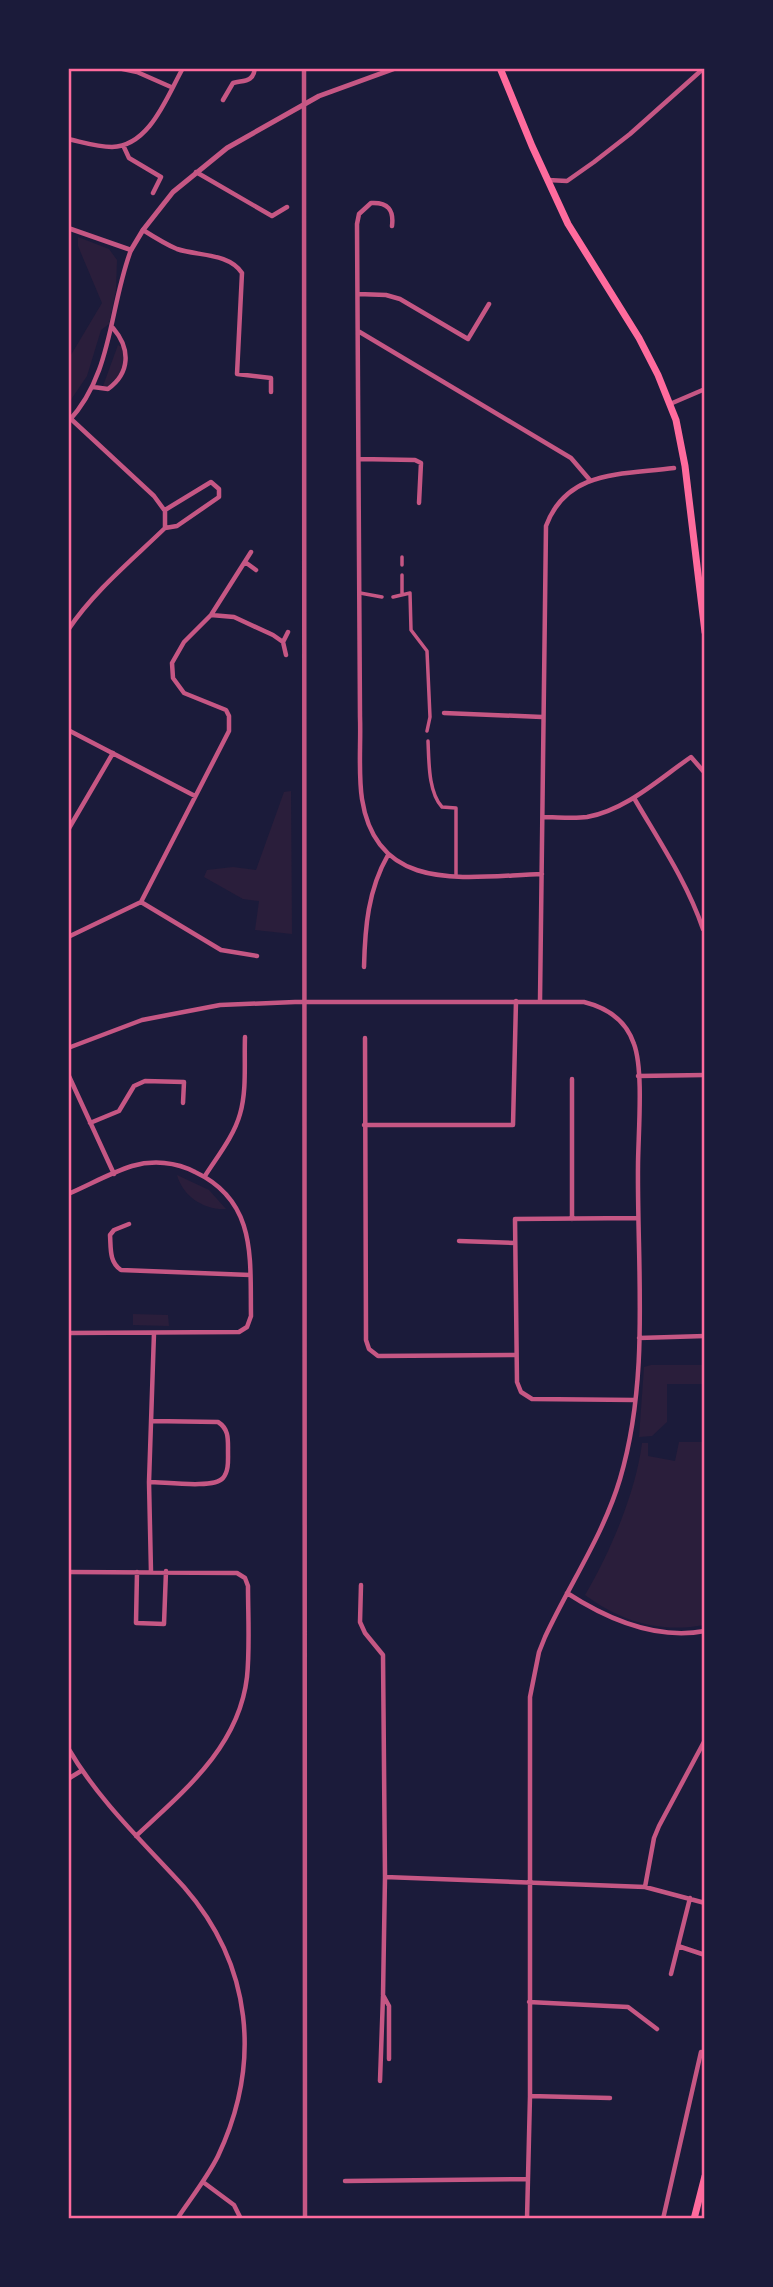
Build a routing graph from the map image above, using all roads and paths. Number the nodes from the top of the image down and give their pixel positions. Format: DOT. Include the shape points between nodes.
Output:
graph roads {
  1 [pos="118,68"];
  2 [pos="183,68"];
  3 [pos="255,68"];
  4 [pos="304,68"];
  5 [pos="396,68"];
  6 [pos="500,68"];
  7 [pos="704,68"];
  8 [pos="171,87"];
  9 [pos="223,100"];
  10 [pos="304,103"];
  11 [pos="68,139"];
  12 [pos="123,145"];
  13 [pos="196,172"];
  14 [pos="547,180"];
  15 [pos="153,193"];
  16 [pos="287,207"];
  17 [pos="392,226"];
  18 [pos="68,228"];
  19 [pos="143,230"];
  20 [pos="131,250"];
  21 [pos="358,294"];
  22 [pos="489,304"];
  23 [pos="113,328"];
  24 [pos="358,331"];
  25 [pos="93,387"];
  26 [pos="705,389"];
  27 [pos="271,392"];
  28 [pos="669,404"];
  29 [pos="70,420"];
  30 [pos="359,459"];
  31 [pos="674,468"];
  32 [pos="589,479"];
  33 [pos="419,503"];
  34 [pos="165,510"];
  35 [pos="165,528"];
  36 [pos="251,552"];
  37 [pos="402,557"];
  38 [pos="245,562"];
  39 [pos="402,565"];
  40 [pos="256,569"];
  41 [pos="402,575"];
  42 [pos="360,593"];
  43 [pos="402,593"];
  44 [pos="382,597"];
  45 [pos="393,597"];
  46 [pos="211,615"];
  47 [pos="68,630"];
  48 [pos="288,632"];
  49 [pos="705,632"];
  50 [pos="282,642"];
  51 [pos="286,655"];
  52 [pos="444,713"];
  53 [pos="542,717"];
  54 [pos="68,730"];
  55 [pos="427,731"];
  56 [pos="428,741"];
  57 [pos="113,753"];
  58 [pos="704,772"];
  59 [pos="195,796"];
  60 [pos="634,798"];
  61 [pos="543,817"];
  62 [pos="68,831"];
  63 [pos="388,855"];
  64 [pos="542,874"];
  65 [pos="456,876"];
  66 [pos="141,902"];
  67 [pos="703,929"];
  68 [pos="68,937"];
  69 [pos="257,957"];
  70 [pos="364,967"];
  71 [pos="516,1001"];
  72 [pos="540,1001"];
  73 [pos="245,1037"];
  74 [pos="365,1038"];
  75 [pos="68,1048"];
  76 [pos="68,1074"];
  77 [pos="705,1075"];
  78 [pos="638,1076"];
  79 [pos="572,1079"];
  80 [pos="183,1102"];
  81 [pos="90,1123"];
  82 [pos="365,1125"];
  83 [pos="114,1174"];
  84 [pos="205,1176"];
  85 [pos="68,1194"];
  86 [pos="638,1218"];
  87 [pos="572,1219"];
  88 [pos="129,1224"];
  89 [pos="459,1241"];
  90 [pos="515,1242"];
  91 [pos="250,1275"];
  92 [pos="68,1333"];
  93 [pos="154,1334"];
  94 [pos="705,1336"];
  95 [pos="639,1338"];
  96 [pos="515,1355"];
  97 [pos="635,1400"];
  98 [pos="151,1421"];
  99 [pos="149,1482"];
  100 [pos="166,1571"];
  101 [pos="68,1572"];
  102 [pos="137,1572"];
  103 [pos="151,1572"];
  104 [pos="361,1585"];
  105 [pos="567,1593"];
  106 [pos="705,1631"];
  107 [pos="705,1740"];
  108 [pos="68,1748"];
  109 [pos="81,1771"];
  110 [pos="68,1779"];
  111 [pos="136,1836"];
  112 [pos="385,1877"];
  113 [pos="530,1883"];
  114 [pos="645,1887"];
  115 [pos="690,1898"];
  116 [pos="705,1903"];
  117 [pos="678,1946"];
  118 [pos="705,1955"];
  119 [pos="671,1975"];
  120 [pos="383,1995"];
  121 [pos="529,2002"];
  122 [pos="657,2029"];
  123 [pos="701,2052"];
  124 [pos="389,2059"];
  125 [pos="380,2081"];
  126 [pos="530,2096"];
  127 [pos="610,2098"];
  128 [pos="705,2176"];
  129 [pos="528,2179"];
  130 [pos="345,2181"];
  131 [pos="203,2182"];
  132 [pos="177,2219"];
  133 [pos="241,2219"];
  134 [pos="305,2219"];
  135 [pos="527,2219"];
  136 [pos="663,2219"];
  137 [pos="694,2219"];
  1 -- 8 [label="street"];
  2 -- 8 [label="street"];
  3 -- 9 [label="street" via="249,80 233,83"];
  4 -- 10 [label="street"];
  5 -- 10 [label="street"];
  6 -- 14 [label="main road"];
  7 -- 14 [label="street" via="594,162 567,181"];
  8 -- 12 [label="street" via="149,127"];
  10 -- 13 [label="street" via="227,148"];
  10 -- 134 [label="street"];
  11 -- 12 [label="street" via="98,146"];
  12 -- 15 [label="street" via="130,158 161,177"];
  13 -- 16 [label="street" via="272,216"];
  13 -- 19 [label="street"];
  14 -- 28 [label="main road" via="568,224 639,338"];
  17 -- 21 [label="street" via="393,215 386,205 371,203 359,214"];
  18 -- 20 [label="street"];
  19 -- 20 [label="street"];
  19 -- 27 [label="street" via="177,249 237,265 242,273 237,374 271,378"];
  20 -- 23 [label="street"];
  21 -- 22 [label="street" via="400,299 468,339"];
  21 -- 24 [label="street"];
  23 -- 25 [label="street"];
  23 -- 25 [label="street" via="124,346 125,370 108,389"];
  24 -- 30 [label="street"];
  24 -- 32 [label="street" via="571,458"];
  25 -- 29 [label="street"];
  26 -- 28 [label="street"];
  28 -- 49 [label="main road" via="685,466"];
  29 -- 34 [label="street"];
  30 -- 33 [label="street" via="421,463"];
  30 -- 42 [label="street"];
  31 -- 32 [label="street"];
  32 -- 53 [label="street" via="565,494 544,531"];
  34 -- 35 [label="street"];
  34 -- 35 [label="street" via="211,482 219,489 219,498 177,526"];
  35 -- 47 [label="street" via="101,590"];
  36 -- 38 [label="street"];
  37 -- 39 [label="street"];
  38 -- 40 [label="street"];
  38 -- 46 [label="street"];
  41 -- 43 [label="street"];
  42 -- 44 [label="street"];
  42 -- 63 [label="street" via="361,796 369,830"];
  43 -- 45 [label="street"];
  43 -- 55 [label="street" via="410,593 411,630 427,651"];
  46 -- 50 [label="street" via="234,617"];
  46 -- 59 [label="street" via="177,652 172,671 184,692 222,707 229,716 229,731"];
  48 -- 50 [label="street"];
  50 -- 51 [label="street"];
  52 -- 53 [label="street"];
  53 -- 61 [label="street"];
  54 -- 57 [label="street"];
  56 -- 65 [label="street" via="437,802 456,808"];
  57 -- 59 [label="street"];
  57 -- 62 [label="street"];
  58 -- 60 [label="street" via="691,757"];
  59 -- 66 [label="street"];
  60 -- 61 [label="street" via="587,817"];
  60 -- 67 [label="street" via="680,876"];
  61 -- 64 [label="street"];
  63 -- 65 [label="street" via="417,871"];
  63 -- 70 [label="street" via="372,891"];
  64 -- 65 [label="street"];
  64 -- 72 [label="street"];
  66 -- 68 [label="street"];
  66 -- 69 [label="street" via="221,950"];
  71 -- 72 [label="street"];
  71 -- 75 [label="street" via="220,1005 171,1013"];
  71 -- 82 [label="street" via="513,1125"];
  72 -- 78 [label="street" via="584,1002 614,1015 630,1033"];
  73 -- 84 [label="street" via="240,1114"];
  74 -- 82 [label="street"];
  76 -- 81 [label="street"];
  77 -- 78 [label="street"];
  78 -- 86 [label="street"];
  79 -- 87 [label="street"];
  80 -- 81 [label="street" via="184,1082 145,1081 134,1086 119,1111"];
  81 -- 83 [label="street"];
  82 -- 96 [label="street" via="369,1349 378,1356"];
  83 -- 84 [label="street" via="163,1163"];
  83 -- 85 [label="street"];
  84 -- 91 [label="street" via="227,1194 241,1218 249,1244"];
  86 -- 87 [label="street"];
  86 -- 95 [label="street"];
  87 -- 90 [label="street" via="515,1219"];
  88 -- 91 [label="street" via="110,1235 112,1259 121,1270"];
  89 -- 90 [label="street"];
  90 -- 96 [label="street"];
  91 -- 93 [label="street" via="251,1316 239,1332"];
  92 -- 93 [label="street"];
  93 -- 98 [label="street"];
  94 -- 95 [label="street"];
  95 -- 97 [label="street"];
  96 -- 97 [label="street" via="517,1382 521,1392 532,1399"];
  97 -- 105 [label="street" via="621,1478 593,1548"];
  98 -- 99 [label="street"];
  98 -- 99 [label="street" via="218,1422 227,1433 228,1470 212,1484"];
  99 -- 103 [label="street"];
  100 -- 102 [label="street" via="164,1624 136,1623"];
  100 -- 103 [label="street"];
  100 -- 111 [label="street" via="237,1573 245,1578 247,1677 235,1719 213,1759"];
  101 -- 102 [label="street"];
  102 -- 103 [label="street"];
  104 -- 112 [label="street" via="360,1622 383,1655"];
  105 -- 106 [label="street" via="620,1622 672,1632"];
  105 -- 113 [label="street" via="539,1652 530,1697"];
  107 -- 114 [label="street" via="654,1838"];
  108 -- 109 [label="street"];
  109 -- 110 [label="street"];
  109 -- 111 [label="street"];
  111 -- 131 [label="street" via="203,1912 221,1940 239,1988 245,2038 240,2096 228,2134"];
  112 -- 113 [label="street"];
  112 -- 120 [label="street"];
  113 -- 114 [label="street"];
  113 -- 121 [label="street"];
  114 -- 115 [label="street"];
  115 -- 116 [label="street"];
  115 -- 117 [label="street"];
  117 -- 118 [label="street"];
  117 -- 119 [label="street"];
  120 -- 124 [label="street" via="389,2006"];
  120 -- 125 [label="street"];
  121 -- 122 [label="street" via="628,2007"];
  121 -- 126 [label="street"];
  123 -- 136 [label="street"];
  126 -- 127 [label="street"];
  126 -- 129 [label="street"];
  128 -- 137 [label="main road"];
  129 -- 130 [label="street"];
  129 -- 135 [label="street"];
  131 -- 132 [label="street"];
  131 -- 133 [label="street" via="234,2205"];
}
